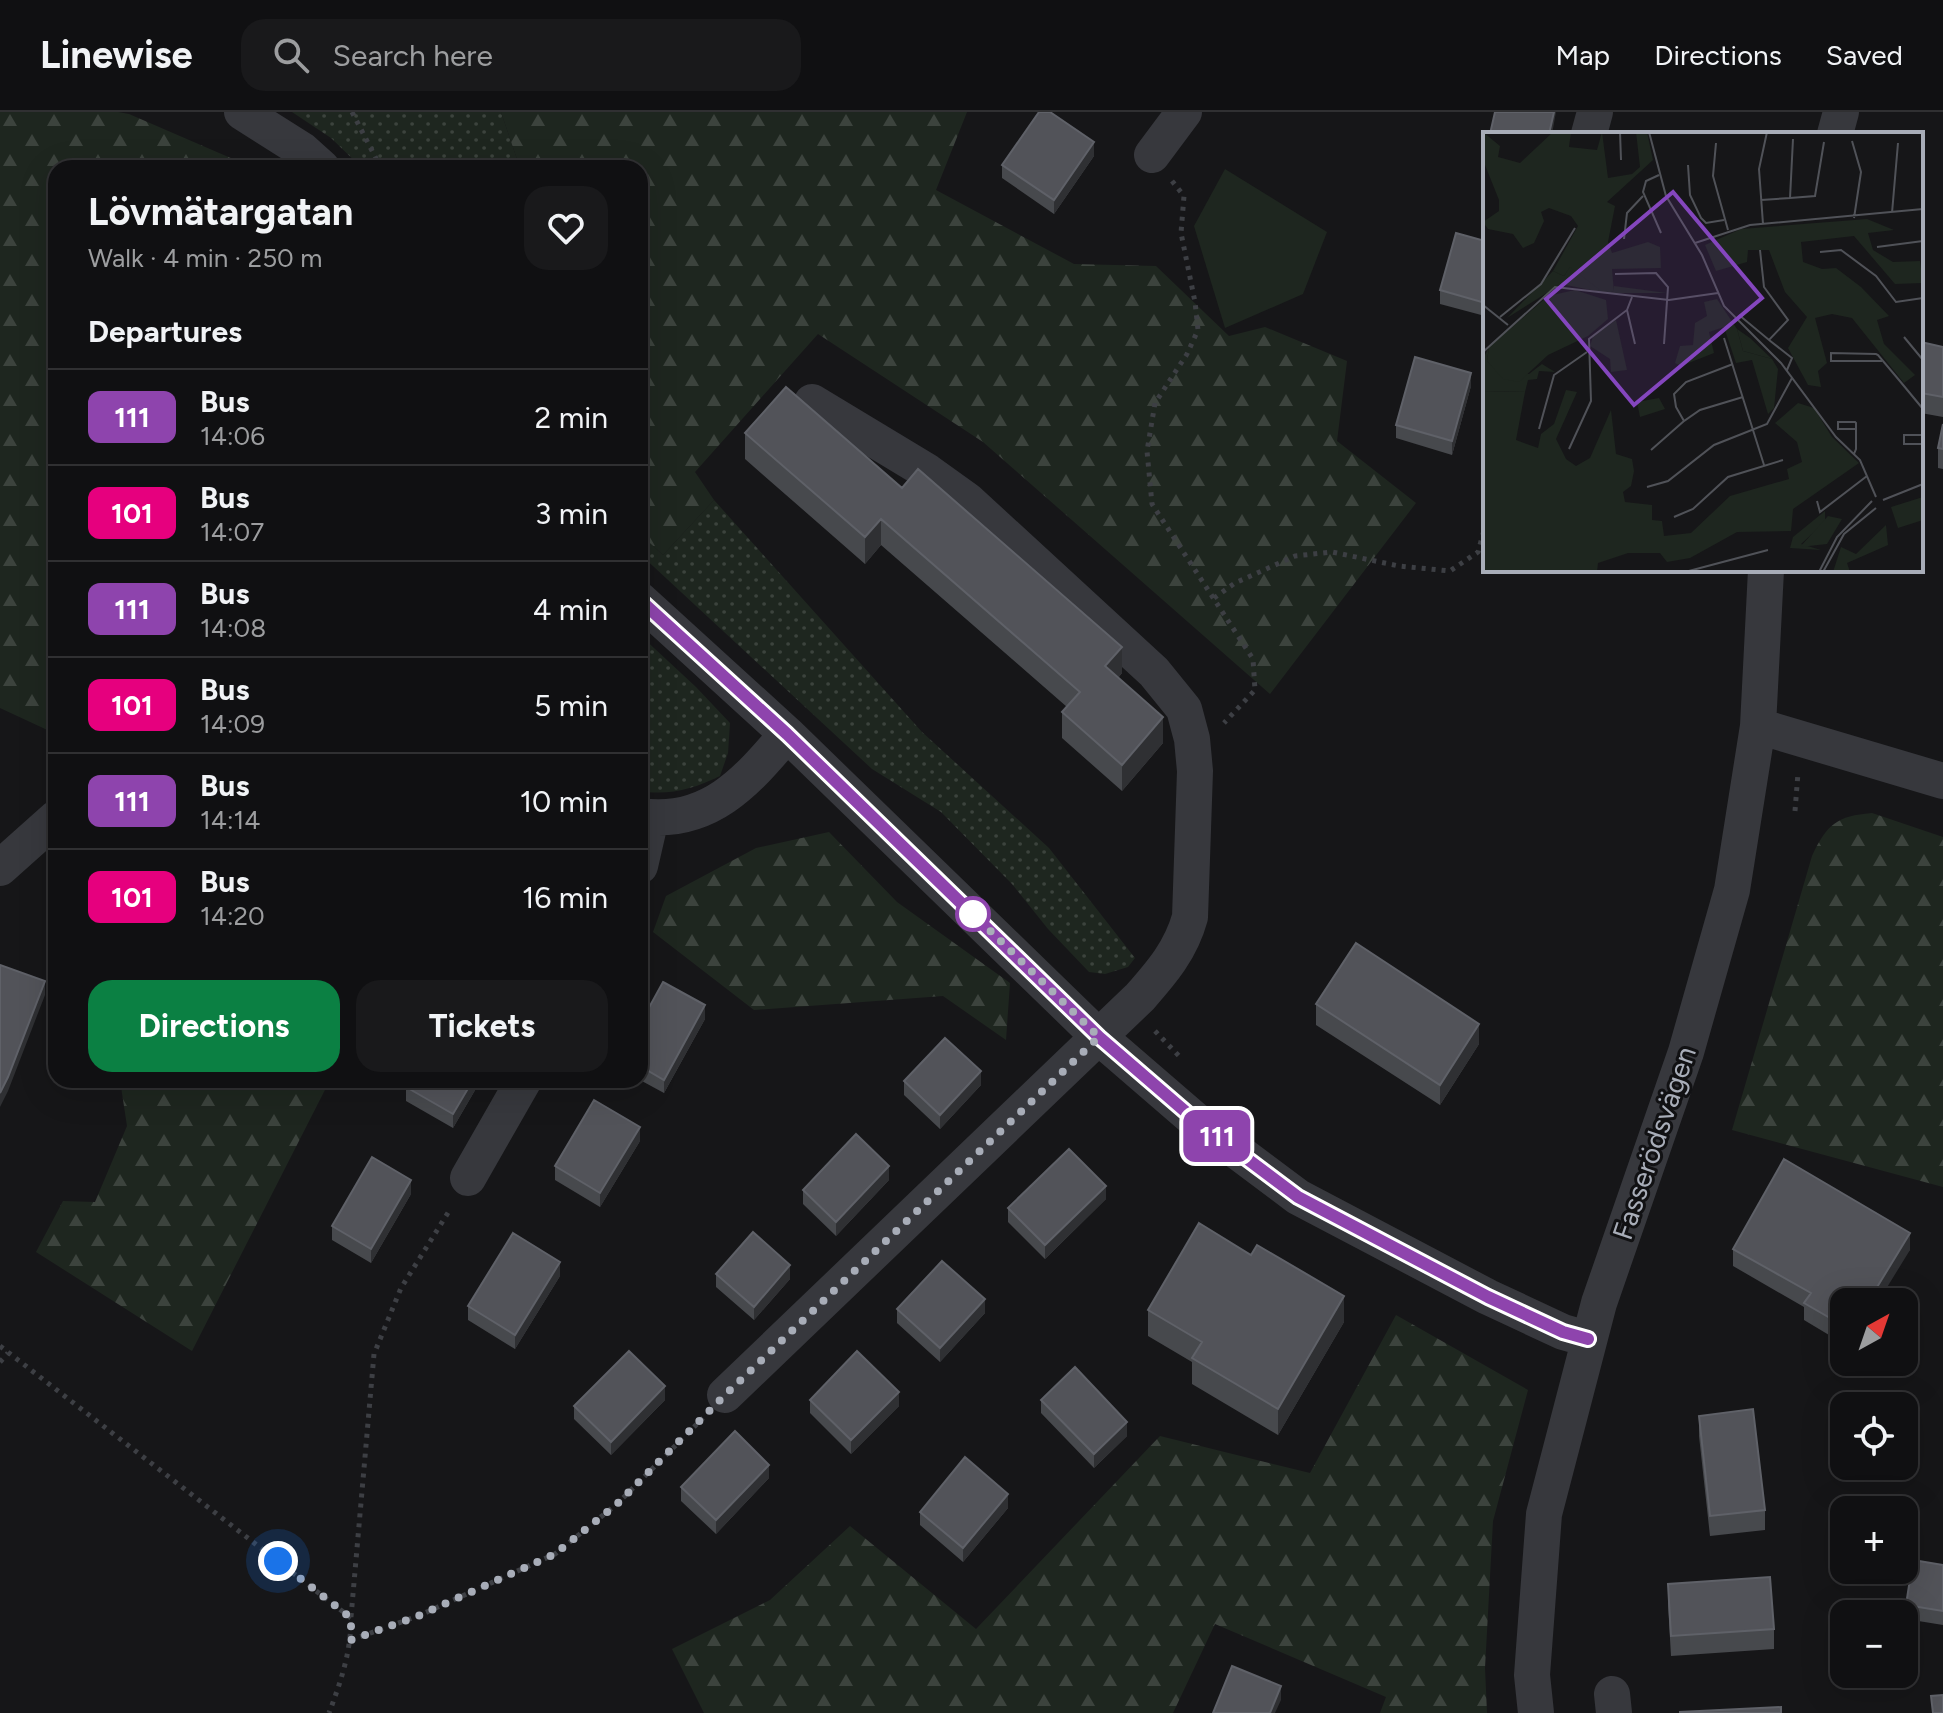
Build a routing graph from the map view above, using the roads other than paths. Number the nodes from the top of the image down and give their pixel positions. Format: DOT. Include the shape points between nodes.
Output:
graph roads {
  1 [pos="242,112"];
  2 [pos="1184,112"];
  3 [pos="1595,112"];
  4 [pos="1841,112"];
  5 [pos="1590,132"];
  6 [pos="1836,132"];
  7 [pos="1152,155"];
  8 [pos="313,160"];
  9 [pos="812,402"];
  10 [pos="1766,572"];
  11 [pos="648,607"];
  12 [pos="1758,726"];
  13 [pos="787,734"];
  14 [pos="1943,781"];
  15 [pos="648,817"];
  16 [pos="48,825"];
  17 [pos="0,868"];
  18 [pos="1099,1037"];
  19 [pos="519,1088"];
  20 [pos="468,1178"];
  21 [pos="1588,1339"];
  22 [pos="725,1395"];
  23 [pos="1536,1713"];
  1 -- 8 [label="street"];
  2 -- 7 [label="street"];
  3 -- 5 [label="street"];
  4 -- 6 [label="street"];
  9 -- 18 [label="street" via="967,500 1154,672 1184,709 1195,771 1190,917 1168,966"];
  10 -- 12 [label="street, Fasserödsvägen"];
  11 -- 13 [label="street"];
  12 -- 14 [label="street"];
  12 -- 21 [label="street, Fasserödsvägen" via="1732,890 1686,1052"];
  13 -- 15 [label="street" via="720,801 688,814"];
  13 -- 18 [label="street"];
  16 -- 17 [label="street"];
  18 -- 21 [label="street" via="1194,1119 1298,1197 1488,1297"];
  18 -- 22 [label="street"];
  19 -- 20 [label="street"];
  21 -- 23 [label="street, Fasserödsvägen" via="1544,1514 1532,1675"];
}
